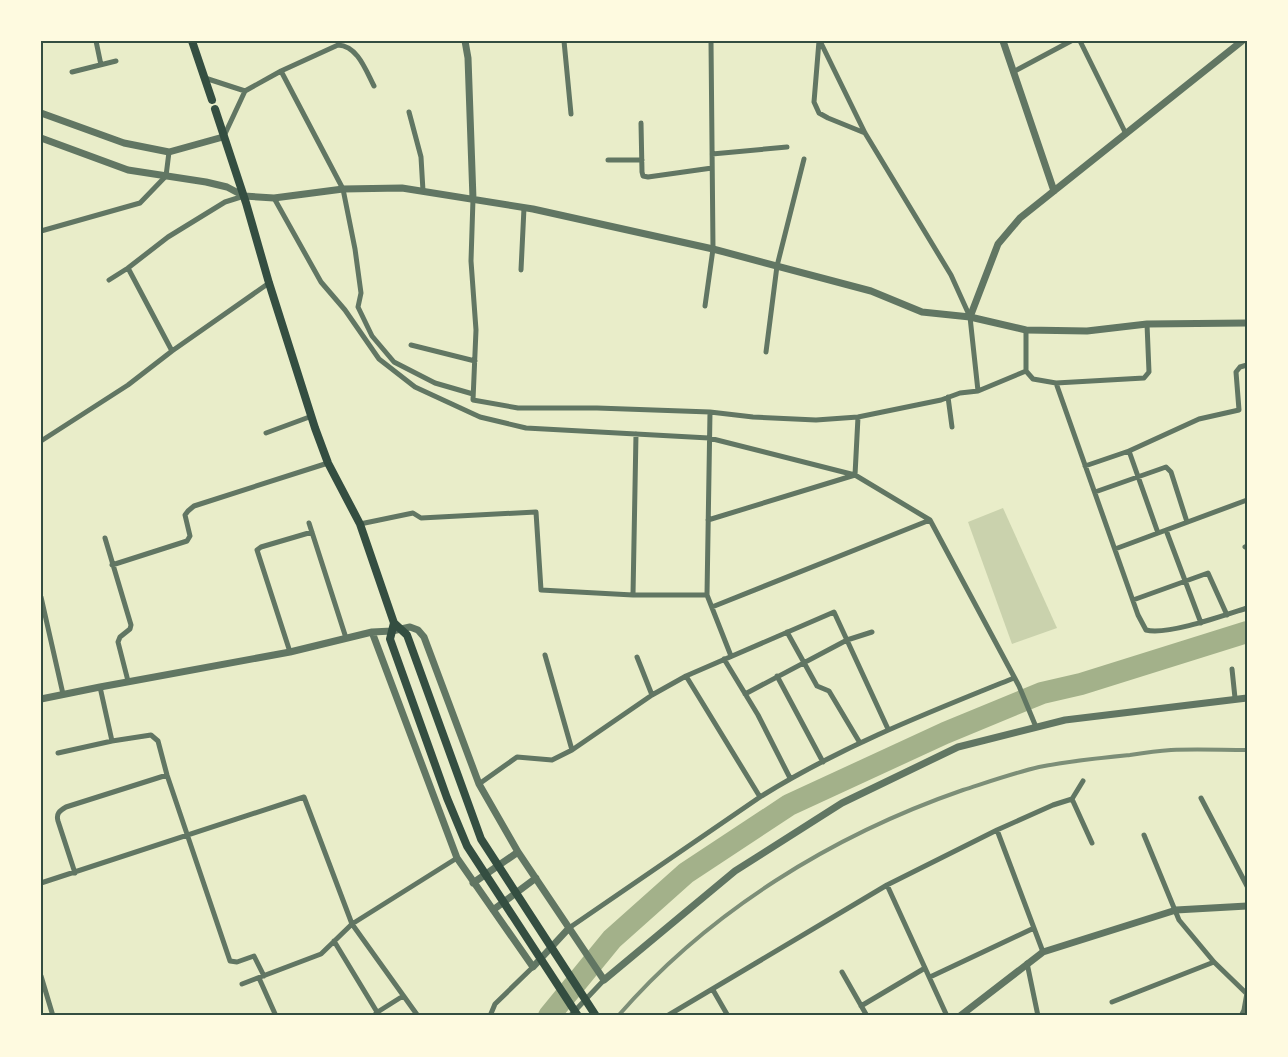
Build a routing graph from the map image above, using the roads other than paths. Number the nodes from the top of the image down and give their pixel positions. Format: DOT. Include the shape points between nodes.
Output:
graph roads {
  1 [pos="96,41"];
  2 [pos="192,41"];
  3 [pos="465,41"];
  4 [pos="564,41"];
  5 [pos="711,41"];
  6 [pos="819,41"];
  7 [pos="1003,41"];
  8 [pos="1071,41"];
  9 [pos="1080,41"];
  10 [pos="1242,41"];
  11 [pos="116,61"];
  12 [pos="101,65"];
  13 [pos="282,71"];
  14 [pos="72,72"];
  15 [pos="1013,72"];
  16 [pos="204,78"];
  17 [pos="374,86"];
  18 [pos="245,91"];
  19 [pos="212,100"];
  20 [pos="214,109"];
  21 [pos="409,112"];
  22 [pos="41,113"];
  23 [pos="571,114"];
  24 [pos="641,122"];
  25 [pos="865,133"];
  26 [pos="1126,134"];
  27 [pos="223,137"];
  28 [pos="41,138"];
  29 [pos="787,147"];
  30 [pos="169,152"];
  31 [pos="712,154"];
  32 [pos="804,159"];
  33 [pos="608,160"];
  34 [pos="642,160"];
  35 [pos="712,168"];
  36 [pos="166,176"];
  37 [pos="343,189"];
  38 [pos="423,191"];
  39 [pos="1054,191"];
  40 [pos="244,196"];
  41 [pos="274,198"];
  42 [pos="473,199"];
  43 [pos="524,208"];
  44 [pos="41,231"];
  45 [pos="713,248"];
  46 [pos="777,266"];
  47 [pos="128,268"];
  48 [pos="521,270"];
  49 [pos="109,280"];
  50 [pos="269,283"];
  51 [pos="705,306"];
  52 [pos="970,317"];
  53 [pos="1247,323"];
  54 [pos="1147,324"];
  55 [pos="1026,330"];
  56 [pos="411,345"];
  57 [pos="172,351"];
  58 [pos="766,352"];
  59 [pos="475,361"];
  60 [pos="1247,365"];
  61 [pos="1026,371"];
  62 [pos="1056,383"];
  63 [pos="978,390"];
  64 [pos="473,394"];
  65 [pos="948,397"];
  66 [pos="710,412"];
  67 [pos="312,416"];
  68 [pos="858,417"];
  69 [pos="952,427"];
  70 [pos="266,434"];
  71 [pos="636,434"];
  72 [pos="708,438"];
  73 [pos="41,441"];
  74 [pos="1129,451"];
  75 [pos="328,463"];
  76 [pos="1085,466"];
  77 [pos="855,475"];
  78 [pos="1138,476"];
  79 [pos="1095,492"];
  80 [pos="1247,500"];
  81 [pos="708,520"];
  82 [pos="930,520"];
  83 [pos="1187,522"];
  84 [pos="309,523"];
  85 [pos="360,524"];
  86 [pos="1166,530"];
  87 [pos="312,532"];
  88 [pos="1158,533"];
  89 [pos="105,538"];
  90 [pos="1115,549"];
  91 [pos="112,565"];
  92 [pos="1185,580"];
  93 [pos="633,595"];
  94 [pos="707,595"];
  95 [pos="41,597"];
  96 [pos="1133,600"];
  97 [pos="712,607"];
  98 [pos="1247,608"];
  99 [pos="1227,615"];
  100 [pos="1201,623"];
  101 [pos="394,630"];
  102 [pos="372,632"];
  103 [pos="787,632"];
  104 [pos="872,632"];
  105 [pos="346,638"];
  106 [pos="847,640"];
  107 [pos="290,652"];
  108 [pos="545,655"];
  109 [pos="731,656"];
  110 [pos="637,657"];
  111 [pos="724,659"];
  112 [pos="804,662"];
  113 [pos="1232,669"];
  114 [pos="686,676"];
  115 [pos="777,676"];
  116 [pos="1014,678"];
  117 [pos="128,681"];
  118 [pos="100,686"];
  119 [pos="64,694"];
  120 [pos="745,694"];
  121 [pos="652,695"];
  122 [pos="1235,698"];
  123 [pos="1247,698"];
  124 [pos="41,699"];
  125 [pos="1036,728"];
  126 [pos="888,729"];
  127 [pos="112,741"];
  128 [pos="860,743"];
  129 [pos="572,750"];
  130 [pos="58,753"];
  131 [pos="823,762"];
  132 [pos="167,775"];
  133 [pos="790,778"];
  134 [pos="1083,781"];
  135 [pos="479,784"];
  136 [pos="760,797"];
  137 [pos="1201,798"];
  138 [pos="1072,799"];
  139 [pos="997,830"];
  140 [pos="1144,835"];
  141 [pos="188,836"];
  142 [pos="1092,843"];
  143 [pos="518,852"];
  144 [pos="457,858"];
  145 [pos="75,873"];
  146 [pos="536,878"];
  147 [pos="474,883"];
  148 [pos="41,884"];
  149 [pos="887,885"];
  150 [pos="1247,886"];
  151 [pos="1247,906"];
  152 [pos="493,910"];
  153 [pos="1176,910"];
  154 [pos="352,924"];
  155 [pos="569,928"];
  156 [pos="1034,928"];
  157 [pos="334,941"];
  158 [pos="1043,952"];
  159 [pos="1214,962"];
  160 [pos="1027,963"];
  161 [pos="533,967"];
  162 [pos="926,968"];
  163 [pos="842,972"];
  164 [pos="41,976"];
  165 [pos="262,977"];
  166 [pos="930,977"];
  167 [pos="603,978"];
  168 [pos="242,984"];
  169 [pos="713,990"];
  170 [pos="1247,993"];
  171 [pos="403,996"];
  172 [pos="1112,1002"];
  173 [pos="861,1006"];
  174 [pos="1245,1011"];
  175 [pos="376,1014"];
  176 [pos="53,1016"];
  177 [pos="276,1016"];
  178 [pos="418,1016"];
  179 [pos="490,1016"];
  180 [pos="570,1016"];
  181 [pos="578,1016"];
  182 [pos="596,1016"];
  183 [pos="668,1016"];
  184 [pos="728,1016"];
  185 [pos="867,1016"];
  186 [pos="947,1016"];
  187 [pos="960,1016"];
  188 [pos="1038,1016"];
  189 [pos="1241,1016"];
  1 -- 12 [label="street"];
  2 -- 16 [label="main road"];
  3 -- 42 [label="street"];
  4 -- 23 [label="street"];
  5 -- 31 [label="street"];
  6 -- 25 [label="street"];
  6 -- 25 [label="street" via="814,102 819,113"];
  7 -- 15 [label="street"];
  8 -- 15 [label="street"];
  9 -- 26 [label="street"];
  10 -- 26 [label="street"];
  11 -- 12 [label="street"];
  12 -- 14 [label="street"];
  13 -- 17 [label="street" via="344,45 356,54"];
  13 -- 18 [label="street"];
  13 -- 37 [label="street"];
  15 -- 39 [label="street"];
  16 -- 18 [label="street"];
  16 -- 19 [label="main road"];
  18 -- 27 [label="street"];
  20 -- 27 [label="main road"];
  21 -- 38 [label="street" via="421,157"];
  22 -- 30 [label="street" via="124,143"];
  24 -- 34 [label="street"];
  25 -- 52 [label="street" via="951,274"];
  26 -- 39 [label="street"];
  27 -- 30 [label="street"];
  27 -- 40 [label="main road"];
  28 -- 36 [label="street" via="128,170"];
  29 -- 31 [label="street"];
  30 -- 36 [label="street"];
  31 -- 35 [label="street"];
  32 -- 46 [label="street"];
  33 -- 34 [label="street"];
  34 -- 35 [label="street" via="643,176 648,177"];
  35 -- 45 [label="street"];
  36 -- 40 [label="street" via="227,187"];
  36 -- 44 [label="street" via="140,203"];
  37 -- 38 [label="street"];
  37 -- 41 [label="street"];
  37 -- 64 [label="street" via="361,293 358,307 372,336 394,362 435,383"];
  38 -- 42 [label="street"];
  39 -- 52 [label="street" via="1020,218 998,244"];
  40 -- 41 [label="street"];
  40 -- 47 [label="street" via="225,202 168,236"];
  40 -- 50 [label="main road"];
  41 -- 71 [label="street" via="322,282 379,359 415,387 480,417 526,428"];
  42 -- 43 [label="street"];
  42 -- 59 [label="street" via="471,262"];
  43 -- 45 [label="street"];
  43 -- 48 [label="street"];
  45 -- 46 [label="street"];
  45 -- 51 [label="street"];
  46 -- 52 [label="street" via="871,291 922,312"];
  46 -- 58 [label="street"];
  47 -- 49 [label="street"];
  47 -- 57 [label="street"];
  50 -- 57 [label="street"];
  50 -- 67 [label="main road"];
  52 -- 55 [label="street"];
  52 -- 63 [label="street"];
  53 -- 54 [label="street"];
  54 -- 55 [label="street" via="1087,331"];
  54 -- 62 [label="street" via="1148,372 1144,378"];
  55 -- 61 [label="street"];
  56 -- 59 [label="street"];
  57 -- 73 [label="street" via="128,385"];
  59 -- 64 [label="street"];
  60 -- 74 [label="street" via="1236,372 1240,410 1199,419"];
  61 -- 62 [label="street" via="1033,379"];
  61 -- 63 [label="street"];
  62 -- 76 [label="street"];
  63 -- 65 [label="street"];
  64 -- 66 [label="street" via="473,400 518,408"];
  65 -- 68 [label="street"];
  65 -- 69 [label="street"];
  66 -- 68 [label="street" via="816,420"];
  66 -- 72 [label="street"];
  67 -- 70 [label="street"];
  67 -- 75 [label="main road"];
  68 -- 77 [label="street"];
  71 -- 72 [label="street"];
  71 -- 93 [label="street"];
  72 -- 77 [label="street"];
  72 -- 81 [label="street"];
  74 -- 76 [label="street"];
  74 -- 78 [label="street"];
  75 -- 85 [label="main road"];
  75 -- 91 [label="street" via="194,506 185,516 190,536 186,541"];
  76 -- 79 [label="street"];
  77 -- 81 [label="street"];
  77 -- 82 [label="street"];
  78 -- 79 [label="street"];
  78 -- 83 [label="street" via="1169,468"];
  78 -- 88 [label="street"];
  79 -- 90 [label="street"];
  80 -- 83 [label="street"];
  81 -- 94 [label="street"];
  82 -- 97 [label="street"];
  82 -- 116 [label="street"];
  83 -- 86 [label="street"];
  84 -- 87 [label="street"];
  85 -- 93 [label="street" via="413,513 421,518 536,512 541,590"];
  85 -- 101 [label="main road"];
  86 -- 88 [label="street"];
  86 -- 92 [label="street"];
  87 -- 105 [label="street"];
  87 -- 107 [label="street" via="257,550"];
  88 -- 90 [label="street"];
  89 -- 91 [label="street"];
  90 -- 96 [label="street"];
  91 -- 117 [label="street" via="131,625 118,639"];
  92 -- 96 [label="street"];
  92 -- 99 [label="street" via="1208,573"];
  92 -- 100 [label="street"];
  93 -- 94 [label="street"];
  94 -- 97 [label="street"];
  95 -- 119 [label="street"];
  96 -- 100 [label="street" via="1146,630 1152,632"];
  97 -- 109 [label="street"];
  98 -- 99 [label="street"];
  99 -- 100 [label="street"];
  101 -- 102 [label="street"];
  101 -- 135 [label="street" via="410,627 418,630 424,638"];
  101 -- 181 [label="main road" via="447,798 467,846"];
  101 -- 182 [label="main road" via="407,635 481,839"];
  102 -- 105 [label="street"];
  102 -- 144 [label="street"];
  103 -- 106 [label="street" via="834,612"];
  103 -- 109 [label="street"];
  103 -- 112 [label="street"];
  104 -- 106 [label="street"];
  105 -- 107 [label="street"];
  106 -- 112 [label="street"];
  106 -- 126 [label="street"];
  107 -- 117 [label="street"];
  108 -- 129 [label="street"];
  109 -- 111 [label="street"];
  110 -- 121 [label="street"];
  111 -- 114 [label="street"];
  111 -- 120 [label="street"];
  112 -- 115 [label="street"];
  112 -- 128 [label="street" via="817,686 834,697"];
  113 -- 122 [label="street"];
  114 -- 121 [label="street"];
  114 -- 136 [label="street"];
  115 -- 120 [label="street"];
  115 -- 131 [label="street"];
  116 -- 125 [label="street"];
  116 -- 126 [label="street"];
  117 -- 118 [label="street"];
  118 -- 119 [label="street"];
  118 -- 127 [label="street"];
  119 -- 124 [label="street"];
  120 -- 133 [label="street"];
  121 -- 129 [label="street"];
  122 -- 123 [label="street"];
  122 -- 125 [label="street" via="1065,720"];
  125 -- 167 [label="street" via="958,747 842,803 735,871"];
  126 -- 128 [label="street"];
  127 -- 130 [label="street"];
  127 -- 132 [label="street" via="154,736"];
  128 -- 131 [label="street"];
  129 -- 135 [label="street" via="552,760 518,757"];
  131 -- 133 [label="street"];
  132 -- 141 [label="street"];
  132 -- 145 [label="street" via="58,813"];
  133 -- 136 [label="street"];
  134 -- 138 [label="street"];
  135 -- 143 [label="street"];
  136 -- 155 [label="street"];
  137 -- 150 [label="street"];
  138 -- 139 [label="street"];
  138 -- 142 [label="street"];
  139 -- 149 [label="street"];
  139 -- 156 [label="street"];
  140 -- 153 [label="street"];
  141 -- 145 [label="street"];
  141 -- 154 [label="street" via="304,797"];
  141 -- 165 [label="street" via="230,961 254,956"];
  143 -- 146 [label="street"];
  143 -- 147 [label="street"];
  144 -- 147 [label="street"];
  144 -- 154 [label="street"];
  145 -- 148 [label="street"];
  146 -- 152 [label="street"];
  146 -- 155 [label="street"];
  147 -- 152 [label="street"];
  149 -- 162 [label="street"];
  149 -- 169 [label="street"];
  151 -- 153 [label="street"];
  152 -- 161 [label="street"];
  153 -- 158 [label="street"];
  153 -- 159 [label="street" via="1179,920"];
  154 -- 157 [label="street"];
  154 -- 171 [label="street"];
  155 -- 161 [label="street"];
  155 -- 167 [label="street"];
  156 -- 158 [label="street"];
  156 -- 166 [label="street"];
  157 -- 165 [label="street" via="321,954"];
  157 -- 175 [label="street"];
  158 -- 160 [label="street"];
  159 -- 170 [label="street"];
  159 -- 172 [label="street"];
  160 -- 187 [label="street"];
  160 -- 188 [label="street"];
  161 -- 179 [label="street" via="495,1004"];
  162 -- 166 [label="street"];
  162 -- 173 [label="street"];
  163 -- 173 [label="street"];
  164 -- 176 [label="street"];
  165 -- 168 [label="street"];
  165 -- 177 [label="street"];
  166 -- 186 [label="street"];
  167 -- 180 [label="street"];
  169 -- 183 [label="street"];
  169 -- 184 [label="street"];
  170 -- 174 [label="street"];
  171 -- 175 [label="street"];
  171 -- 178 [label="street"];
  173 -- 185 [label="street"];
  174 -- 189 [label="street"];
}
